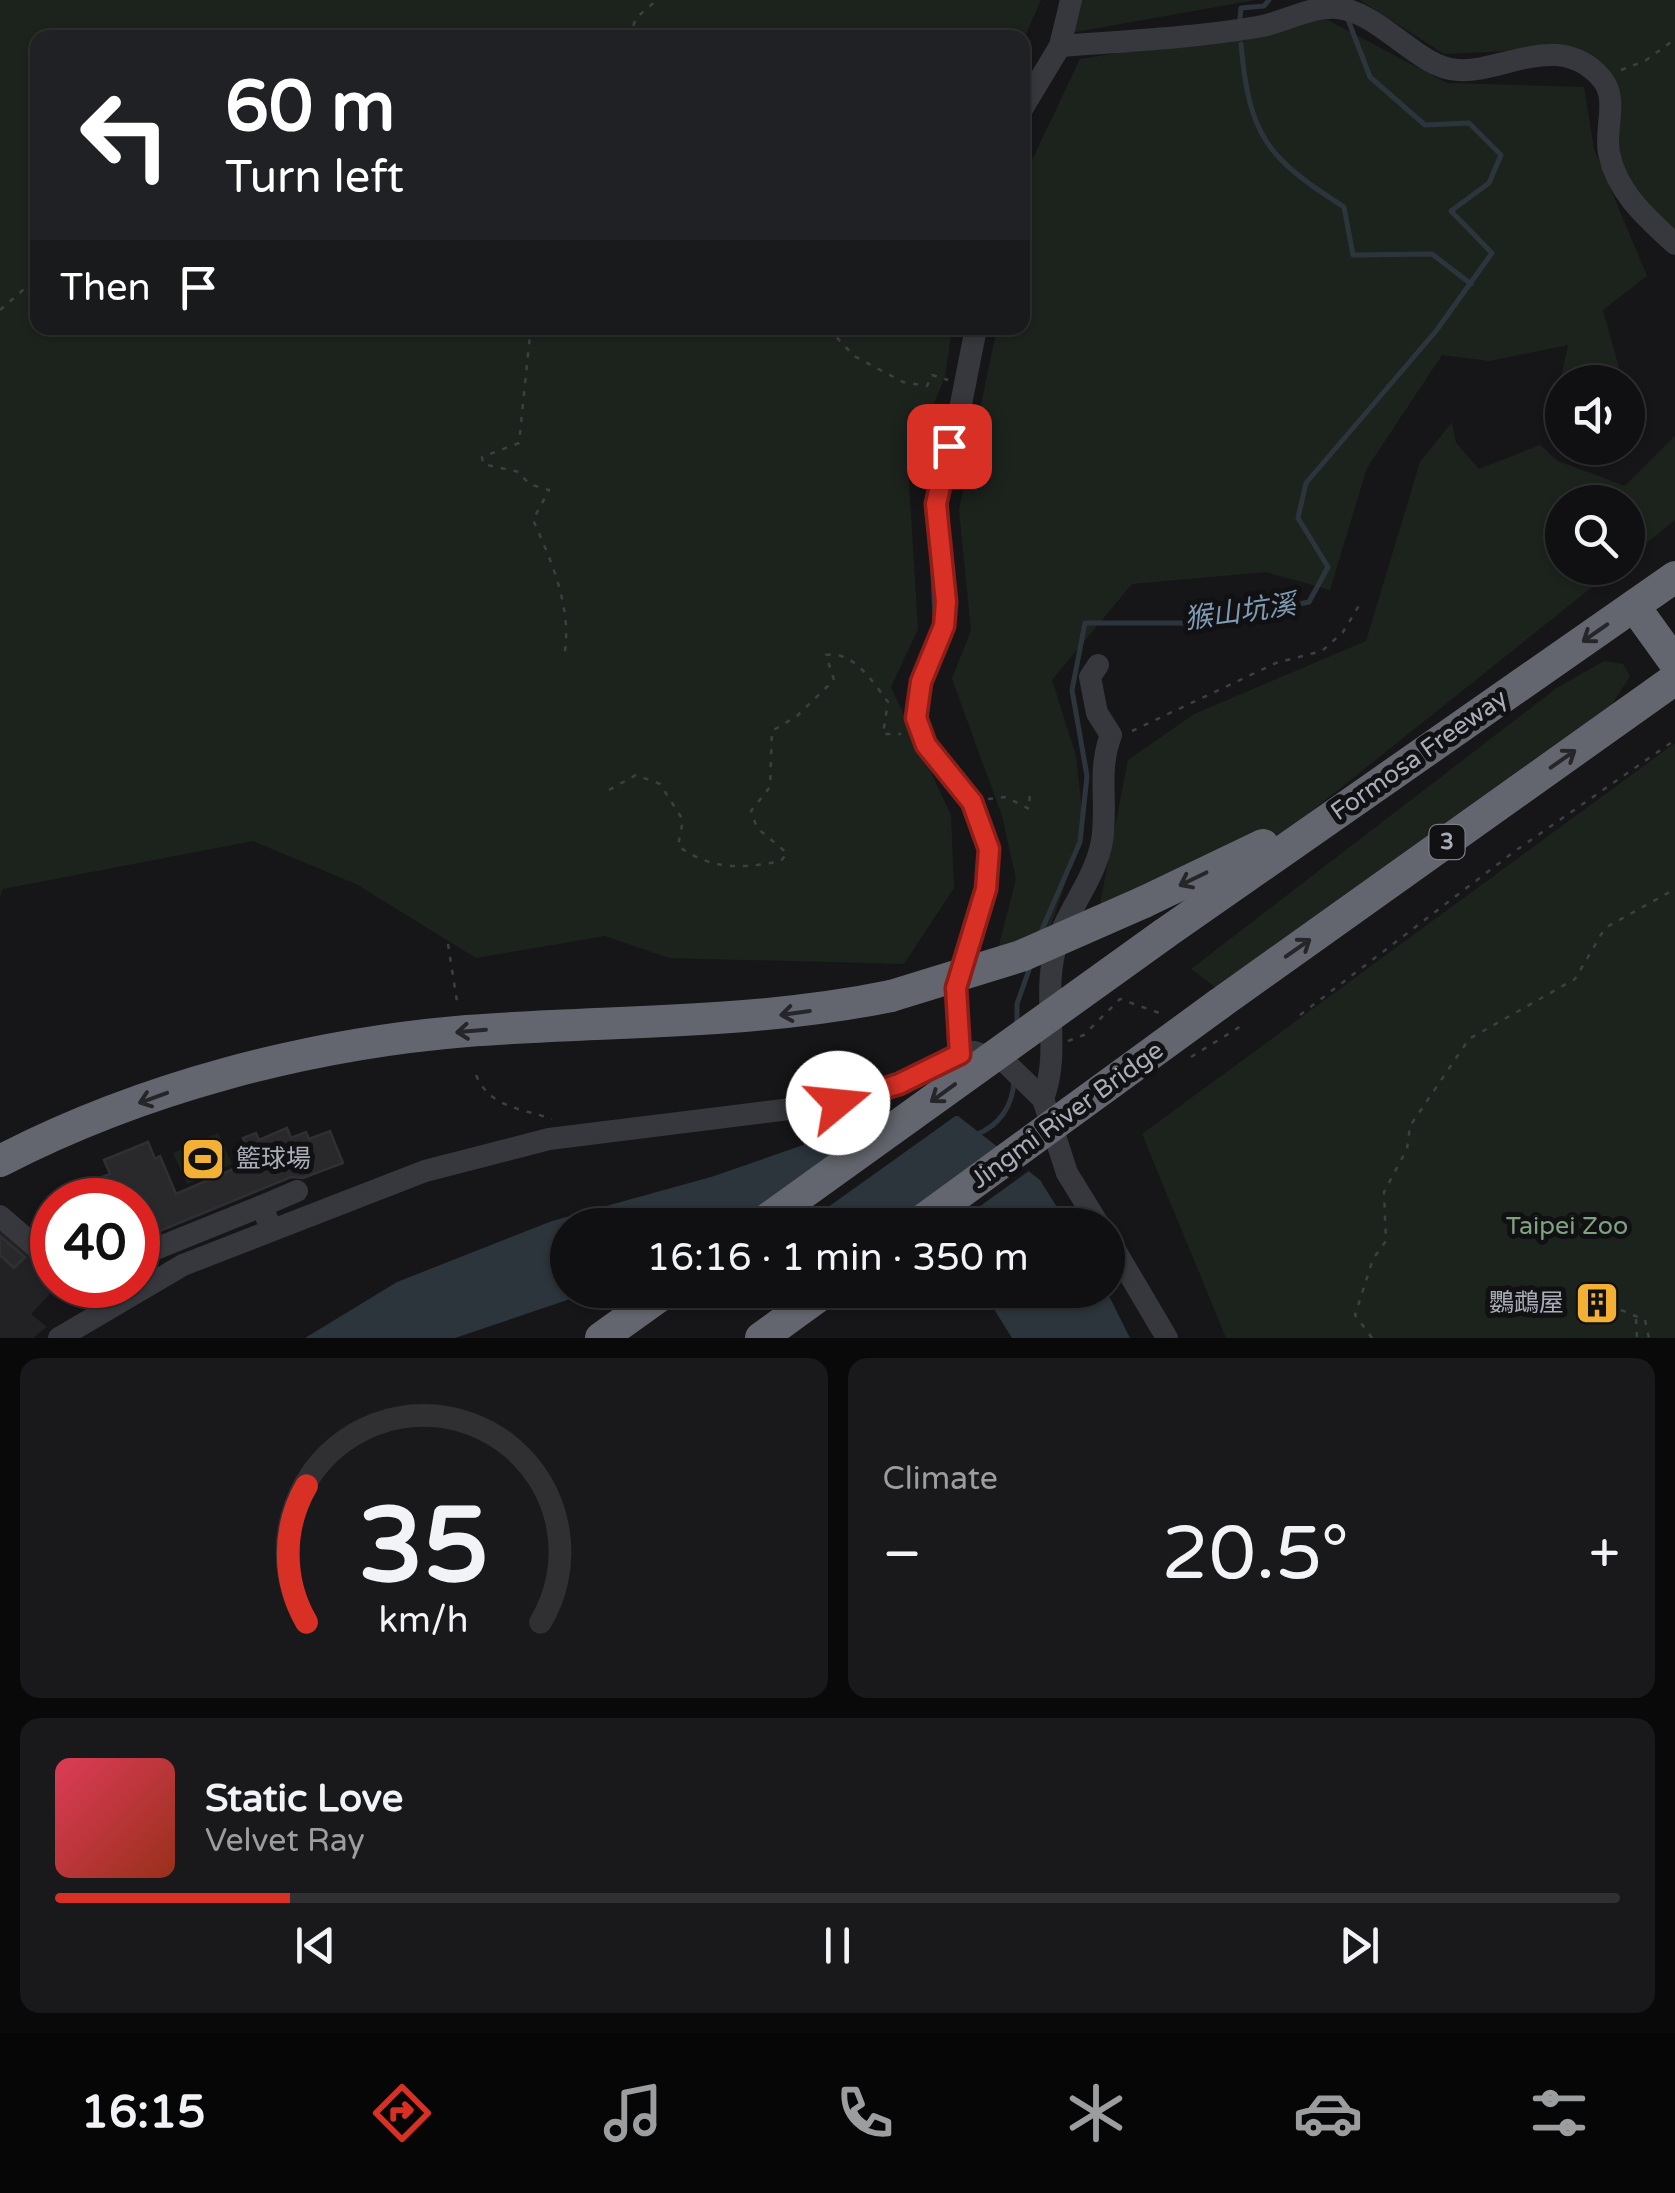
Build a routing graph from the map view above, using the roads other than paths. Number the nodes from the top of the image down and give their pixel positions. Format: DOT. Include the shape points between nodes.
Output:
graph roads {
  1 [pos="1072,0"];
  2 [pos="1060,46"];
  3 [pos="1030,96"];
  4 [pos="1675,244"];
  5 [pos="975,335"];
  6 [pos="1675,577"];
  7 [pos="1634,606"];
  8 [pos="1665,629"];
  9 [pos="1675,663"];
  10 [pos="1098,665"];
  11 [pos="1675,680"];
  12 [pos="1344,806"];
  13 [pos="968,1053"];
  14 [pos="1038,1093"];
  15 [pos="0,1161"];
  16 [pos="297,1191"];
  17 [pos="262,1206"];
  18 [pos="783,1208"];
  19 [pos="939,1208"];
  20 [pos="1089,1208"];
  21 [pos="0,1216"];
  22 [pos="271,1229"];
  23 [pos="30,1242"];
  24 [pos="160,1247"];
  25 [pos="1125,1267"];
  26 [pos="643,1308"];
  27 [pos="802,1308"];
  28 [pos="103,1309"];
  29 [pos="59,1338"];
  30 [pos="601,1338"];
  31 [pos="761,1338"];
  32 [pos="1167,1338"];
  1 -- 2 [label="street"];
  2 -- 3 [label="street"];
  2 -- 4 [label="street" via="1230,31 1342,8 1453,70 1487,68 1518,56 1569,60 1600,77 1610,100 1613,167 1639,212"];
  5 -- 13 [label="street" via="938,484 944,626 921,682 916,718 926,745 972,802 989,866 956,988"];
  6 -- 7 [label="highway, Formosa Freeway"];
  7 -- 8 [label="highway"];
  7 -- 12 [label="highway, Formosa Freeway, one-way"];
  8 -- 9 [label="highway"];
  10 -- 14 [label="street" via="1090,678 1097,713 1111,735 1102,758 1102,840 1054,954 1051,1078"];
  19 -- 11 [label="highway, Jingmi River Bridge / 3, one-way, bridge"];
  12 -- 15 [label="highway, one-way, bridge" via="1021,956 891,996 720,1021 462,1032 302,1056 166,1093"];
  12 -- 18 [label="highway, Formosa Freeway, one-way, bridge"];
  13 -- 14 [label="street" via="1006,1063"];
  13 -- 22 [label="street" via="838,1103 591,1133 441,1166"];
  14 -- 20 [label="street" via="1067,1173"];
  16 -- 17 [label="street"];
  17 -- 22 [label="street"];
  17 -- 24 [label="street"];
  21 -- 23 [label="street"];
  22 -- 28 [label="street" via="183,1265"];
  25 -- 32 [label="street"];
  26 -- 30 [label="highway"];
  27 -- 31 [label="highway"];
  28 -- 29 [label="street"];
}
